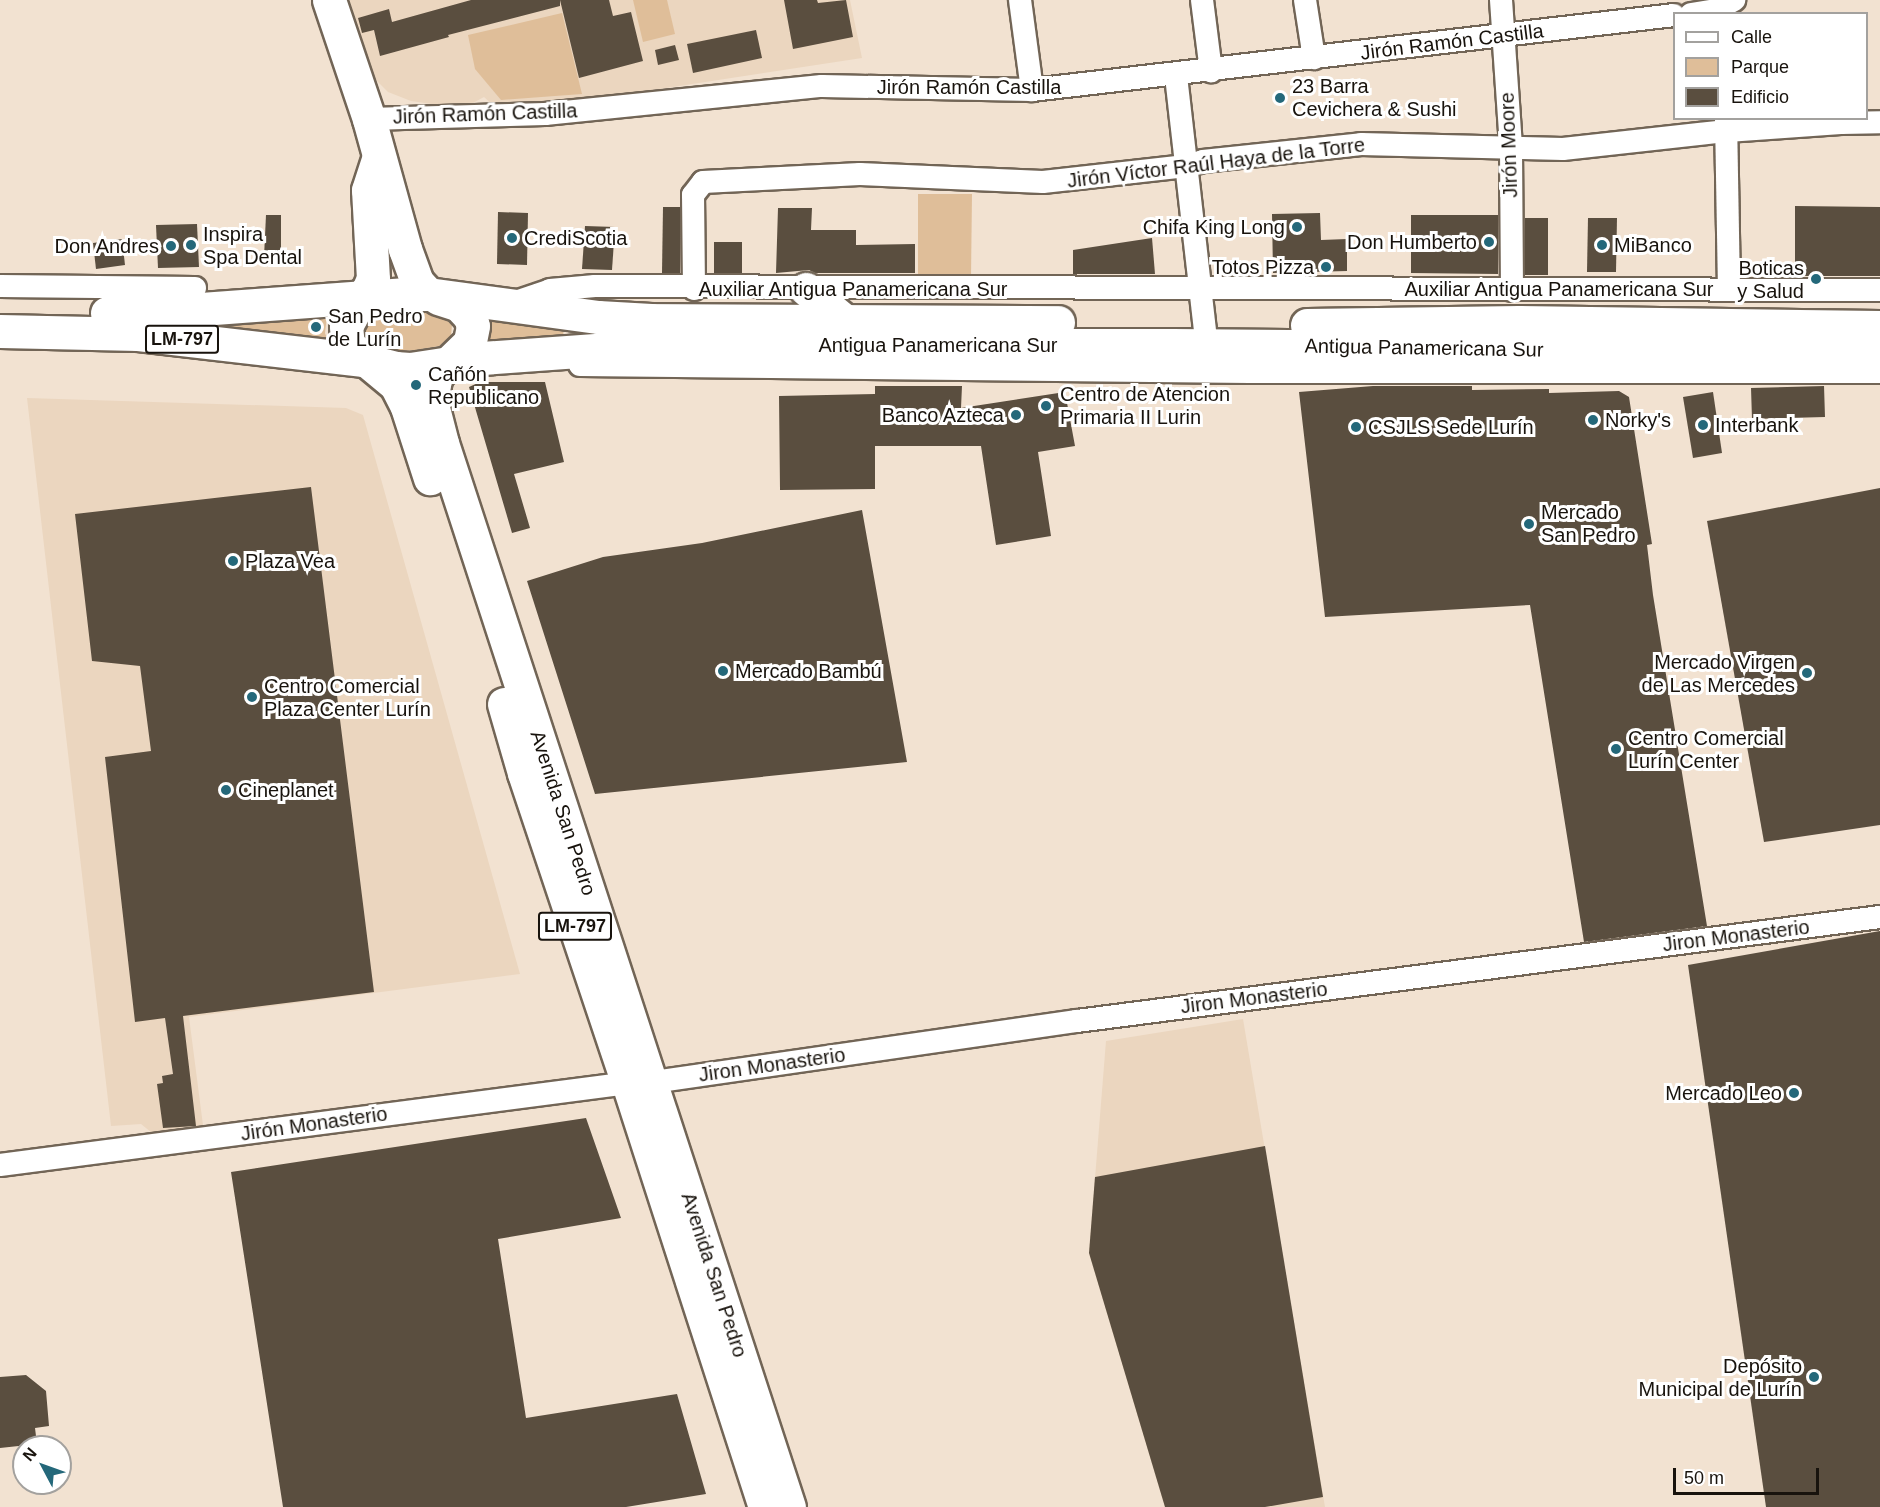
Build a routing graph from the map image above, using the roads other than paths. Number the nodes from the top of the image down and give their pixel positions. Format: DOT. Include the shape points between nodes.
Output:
graph roads {
  1 [pos="329,0"];
  2 [pos="1020,0"];
  3 [pos="1202,0"];
  4 [pos="1305,0"];
  5 [pos="1501,0"];
  6 [pos="1720,6"];
  7 [pos="1698,12"];
  8 [pos="1673,15"];
  9 [pos="1504,36"];
  10 [pos="1314,58"];
  11 [pos="1211,71"];
  12 [pos="1176,76"];
  13 [pos="1032,90"];
  14 [pos="369,119"];
  15 [pos="1880,123"];
  16 [pos="1727,125"];
  17 [pos="1511,148"];
  18 [pos="380,155"];
  19 [pos="1186,166"];
  20 [pos="0,286"];
  21 [pos="195,288"];
  22 [pos="1729,288"];
  23 [pos="694,289"];
  24 [pos="806,289"];
  25 [pos="1201,289"];
  26 [pos="1512,290"];
  27 [pos="1880,290"];
  28 [pos="428,294"];
  29 [pos="361,298"];
  30 [pos="508,305"];
  31 [pos="0,311"];
  32 [pos="846,322"];
  33 [pos="1880,327"];
  34 [pos="0,331"];
  35 [pos="1206,334"];
  36 [pos="1880,351"];
  37 [pos="482,358"];
  38 [pos="364,360"];
  39 [pos="446,364"];
  40 [pos="1880,372"];
  41 [pos="1880,917"];
  42 [pos="640,1082"];
  43 [pos="0,1165"];
  44 [pos="765,1507"];
  45 [pos="789,1507"];
  1 -- 14 [label="main road"];
  2 -- 13 [label="street"];
  3 -- 11 [label="street"];
  4 -- 10 [label="street"];
  5 -- 9 [label="street, Jirón Moore"];
  6 -- 7 [label="street"];
  8 -- 9 [label="street, Jirón Ramón Castilla"];
  9 -- 10 [label="street, Jirón Ramón Castilla"];
  9 -- 17 [label="street, Jirón Moore"];
  10 -- 11 [label="street, Jirón Ramón Castilla"];
  11 -- 12 [label="street, Jirón Ramón Castilla"];
  12 -- 13 [label="street, Jirón Ramón Castilla"];
  12 -- 19 [label="street"];
  13 -- 14 [label="street, Jirón Ramón Castilla" via="822,87 545,114"];
  14 -- 18 [label="main road"];
  15 -- 16 [label="street, Jirón Víctor Raúl Haya de la Torre"];
  16 -- 17 [label="street, Jirón Víctor Raúl Haya de la Torre" via="1563,149"];
  16 -- 22 [label="street"];
  17 -- 19 [label="street, Jirón Víctor Raúl Haya de la Torre" via="1361,144 1203,160"];
  17 -- 26 [label="street, Jirón Moore"];
  18 -- 28 [label="main road" via="405,249 417,282"];
  18 -- 29 [label="main road, Avenida San Pedro" via="368,190 373,279"];
  19 -- 23 [label="street, Jirón Víctor Raúl Haya de la Torre" via="1043,182 860,174 703,182 693,195"];
  19 -- 25 [label="street"];
  20 -- 21 [label="street"];
  22 -- 26 [label="street, Auxiliar Antigua Panamericana Sur"];
  22 -- 27 [label="street, Auxiliar Antigua Panamericana Sur"];
  23 -- 24 [label="street, Auxiliar Antigua Panamericana Sur"];
  23 -- 30 [label="street, Auxiliar Antigua Panamericana Sur" via="595,286 550,290"];
  24 -- 25 [label="street, Auxiliar Antigua Panamericana Sur"];
  24 -- 32 [label="main road"];
  25 -- 26 [label="street, Auxiliar Antigua Panamericana Sur"];
  25 -- 35 [label="street"];
  28 -- 29 [label="main road, Antigua Panamericana Sur / LM-797"];
  28 -- 30 [label="main road, Antigua Panamericana Sur"];
  28 -- 39 [label="main road, Avenida San Pedro / LM-797" via="459,305 473,326 471,342"];
  29 -- 31 [label="main road, Antigua Panamericana Sur / LM-797" via="160,312"];
  29 -- 38 [label="main road, Avenida San Pedro / LM-797" via="345,332 348,345"];
  30 -- 32 [label="main road, Antigua Panamericana Sur" via="651,320"];
  32 -- 35 [label="main road, Antigua Panamericana Sur"];
  33 -- 35 [label="main road, Antigua Panamericana Sur" via="1530,322"];
  34 -- 38 [label="main road, Antigua Panamericana Sur / LM-797" via="138,334"];
  35 -- 36 [label="main road, Antigua Panamericana Sur"];
  35 -- 37 [label="main road, Antigua Panamericana Sur" via="662,345"];
  37 -- 39 [label="main road, Antigua Panamericana Sur"];
  37 -- 40 [label="street" via="509,367"];
  38 -- 39 [label="main road, Antigua Panamericana Sur / LM-797" via="395,368"];
  38 -- 42 [label="main road, Avenida San Pedro / LM-797" via="396,385 407,407 524,773"];
  39 -- 42 [label="main road, Avenida San Pedro / LM-797" via="437,374 432,393 442,443"];
  41 -- 42 [label="street, Jiron Monasterio" via="1059,1023"];
  42 -- 43 [label="street, Jirón Monasterio"];
  42 -- 44 [label="main road, Avenida San Pedro / LM-797"];
  42 -- 45 [label="main road, Avenida San Pedro / LM-797"];
}
